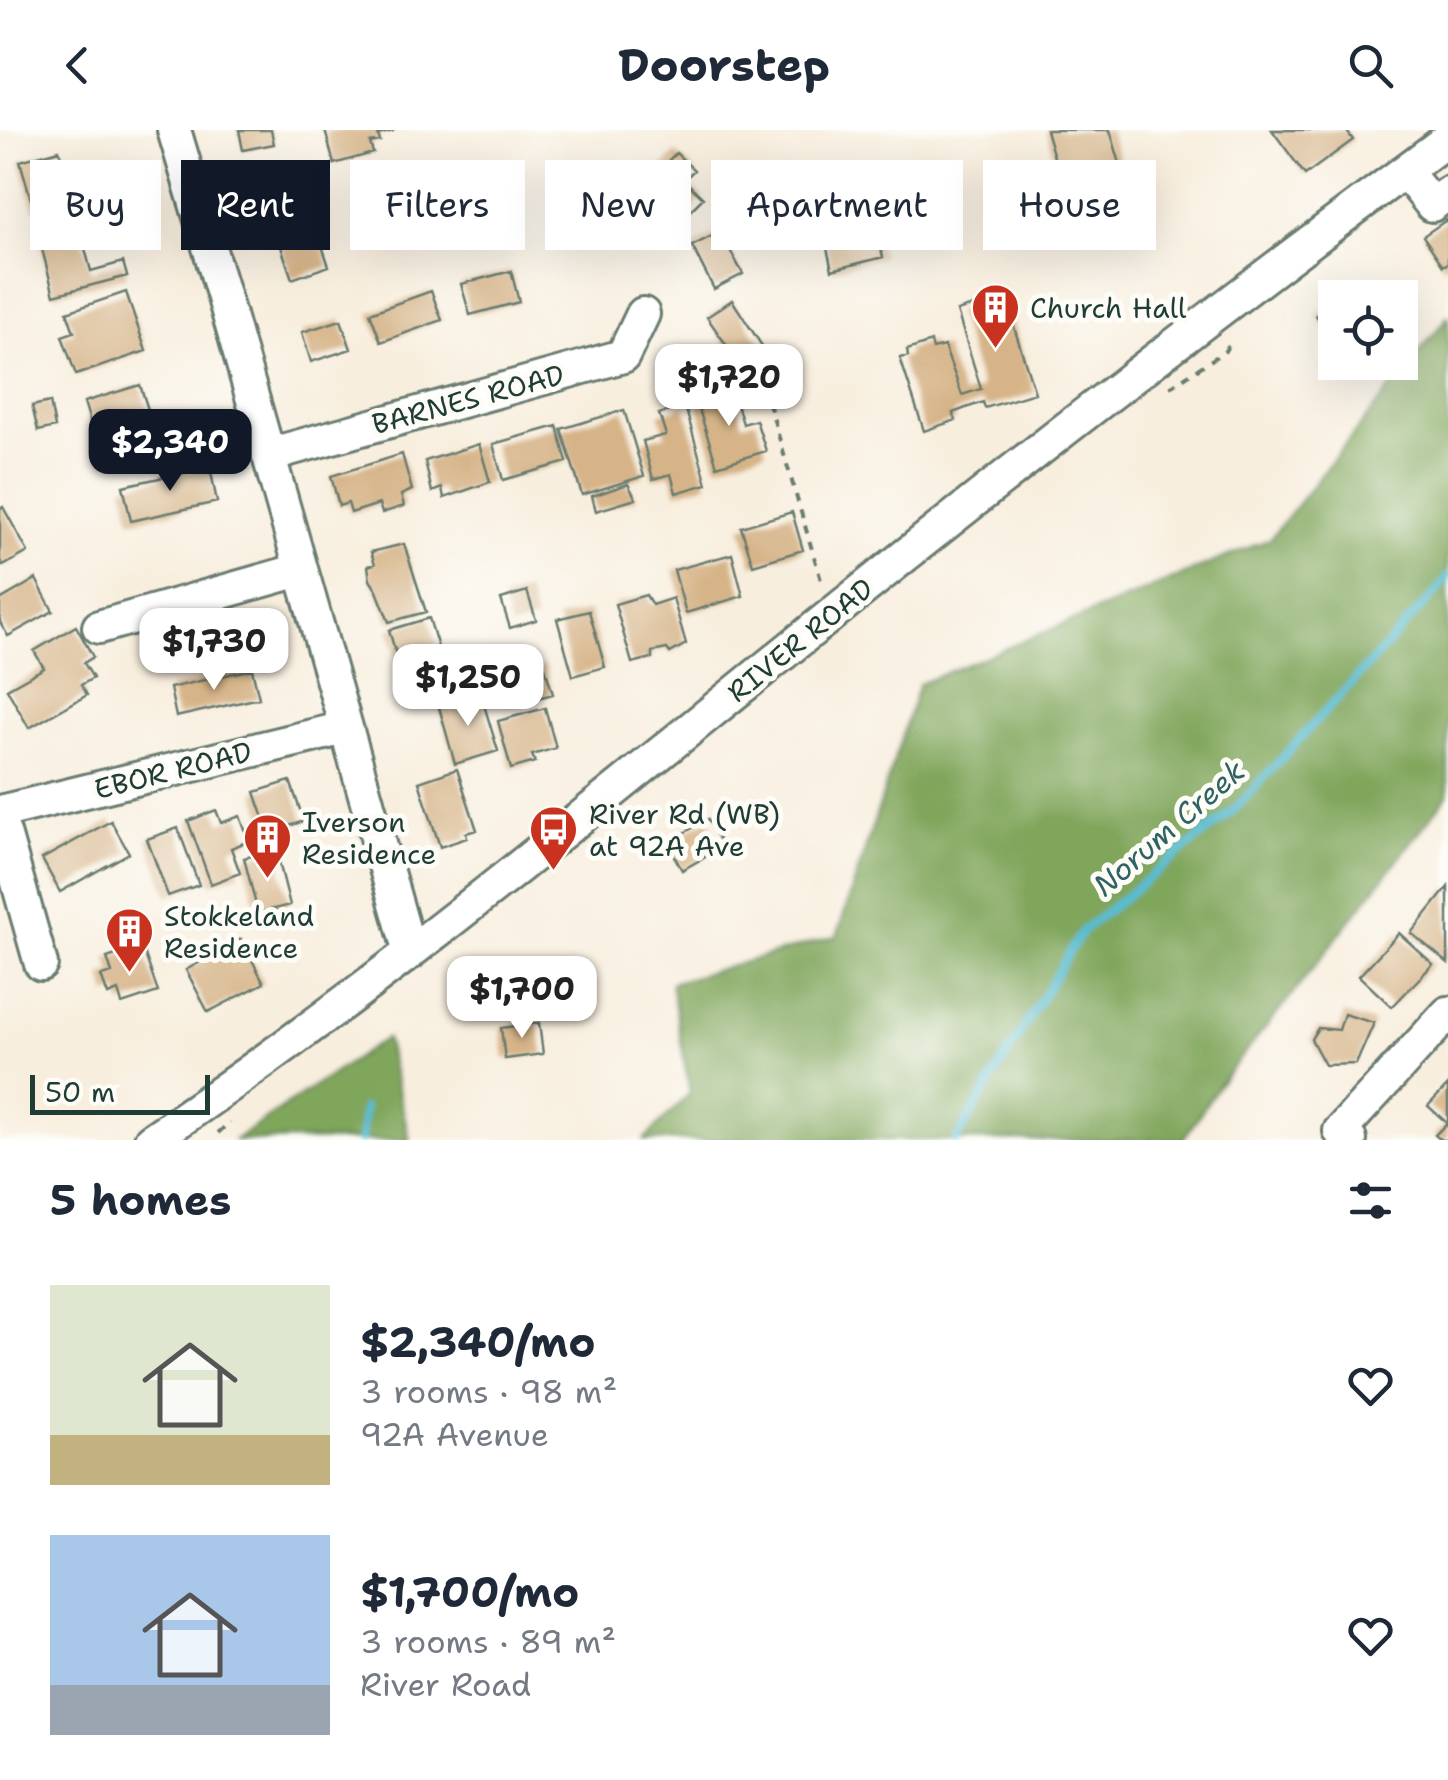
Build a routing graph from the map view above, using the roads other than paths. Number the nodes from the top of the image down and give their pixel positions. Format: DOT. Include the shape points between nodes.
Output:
graph roads {
  1 [pos="174,130"];
  2 [pos="1446,144"];
  3 [pos="1405,171"];
  4 [pos="1448,194"];
  5 [pos="644,314"];
  6 [pos="268,455"];
  7 [pos="300,570"];
  8 [pos="99,628"];
  9 [pos="345,728"];
  10 [pos="0,812"];
  11 [pos="0,830"];
  12 [pos="410,954"];
  13 [pos="41,964"];
  14 [pos="1448,1013"];
  15 [pos="1345,1136"];
  16 [pos="151,1140"];
  1 -- 6 [label="street"];
  2 -- 3 [label="street, RIVER ROAD"];
  3 -- 4 [label="street" via="1432,205"];
  3 -- 12 [label="street, RIVER ROAD" via="1192,330"];
  5 -- 6 [label="street, BARNES ROAD" via="623,356"];
  6 -- 7 [label="street"];
  7 -- 8 [label="street"];
  7 -- 9 [label="street"];
  9 -- 10 [label="street, EBOR ROAD"];
  9 -- 12 [label="street"];
  11 -- 13 [label="street"];
  12 -- 16 [label="street, RIVER ROAD"];
  14 -- 15 [label="street"];
}
